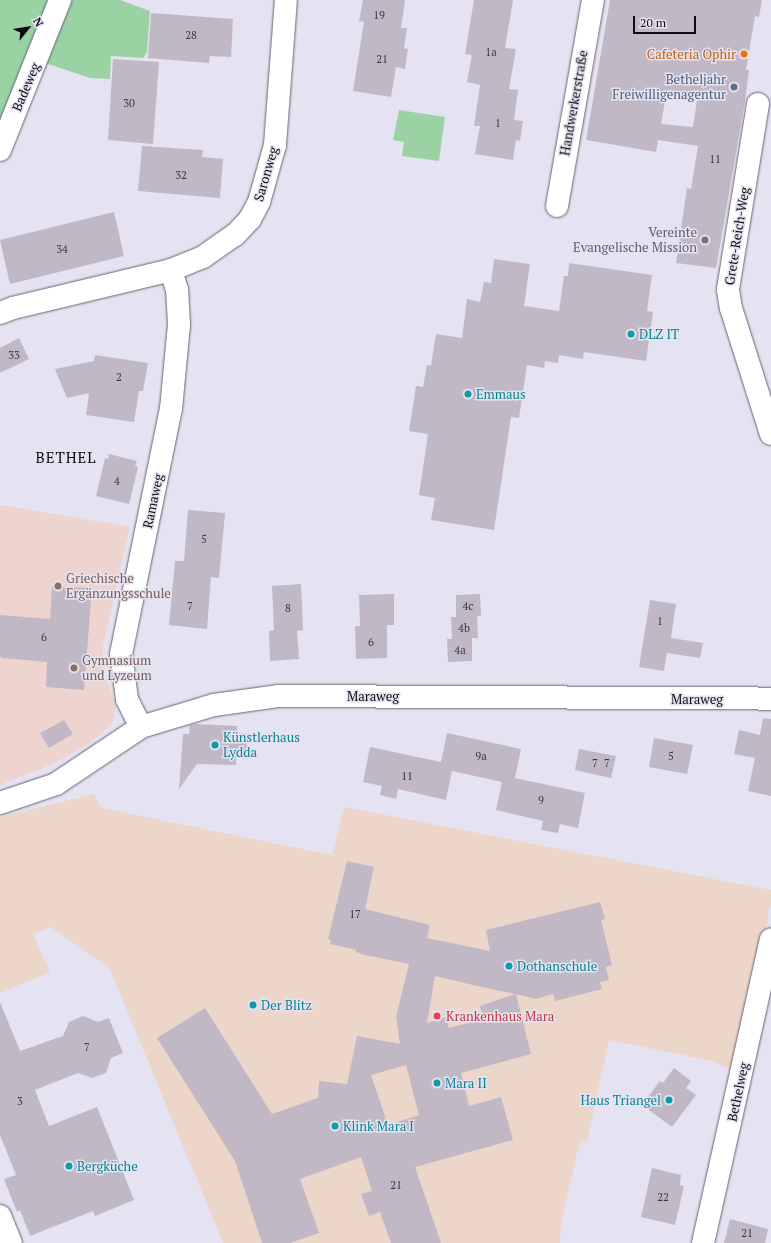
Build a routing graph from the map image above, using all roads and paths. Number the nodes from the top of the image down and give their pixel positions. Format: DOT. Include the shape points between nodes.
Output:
graph roads {
  1 [pos="60,0"];
  2 [pos="286,0"];
  3 [pos="593,0"];
  4 [pos="758,104"];
  5 [pos="0,150"];
  6 [pos="557,206"];
  7 [pos="171,270"];
  8 [pos="0,313"];
  9 [pos="771,434"];
  10 [pos="771,700"];
  11 [pos="141,727"];
  12 [pos="0,803"];
  13 [pos="771,940"];
  14 [pos="0,1216"];
  15 [pos="11,1243"];
  16 [pos="703,1243"];
  1 -- 5 [label="street, Badeweg"];
  2 -- 7 [label="street, Saronweg" via="275,145 259,202 250,219 235,235 203,256"];
  3 -- 6 [label="street, Handwerkerstraße"];
  4 -- 9 [label="street, Grete-Reich-Weg" via="728,290 731,308"];
  7 -- 8 [label="street, Saronweg"];
  7 -- 11 [label="street, Ramaweg" via="177,290 178,325 171,409 121,654 127,699"];
  10 -- 11 [label="street, Maraweg" via="278,696 214,705"];
  11 -- 12 [label="street, Maraweg" via="56,784"];
  13 -- 16 [label="street, Bethelweg"];
  14 -- 15 [label="street"];
}
